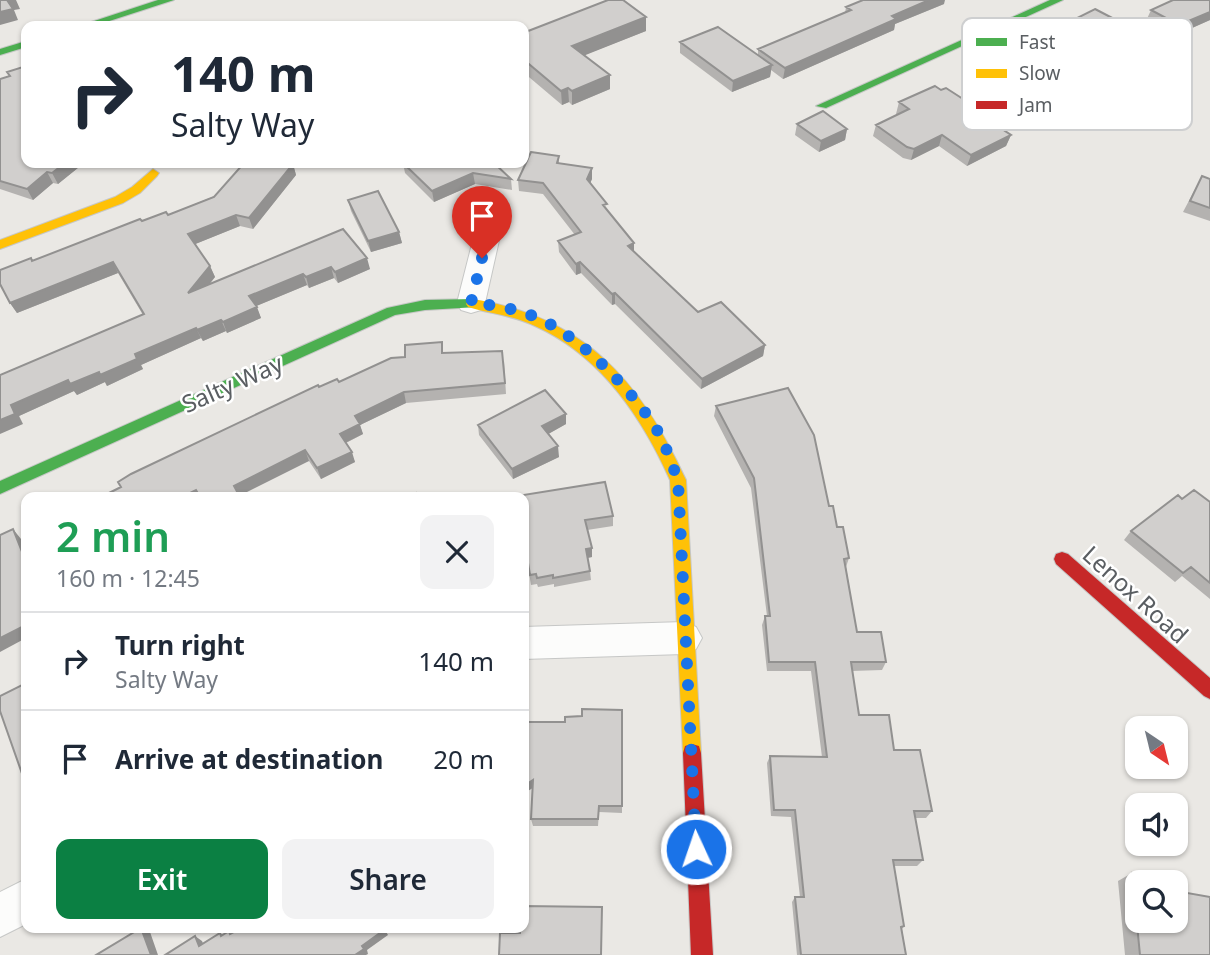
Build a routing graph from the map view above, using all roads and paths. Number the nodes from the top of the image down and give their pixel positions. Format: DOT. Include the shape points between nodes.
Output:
graph roads {
  1 [pos="169,0"];
  2 [pos="1058,0"];
  3 [pos="1018,18"];
  4 [pos="100,21"];
  5 [pos="962,43"];
  6 [pos="21,46"];
  7 [pos="0,52"];
  8 [pos="822,106"];
  9 [pos="153,173"];
  10 [pos="487,236"];
  11 [pos="0,245"];
  12 [pos="471,303"];
  13 [pos="0,488"];
  14 [pos="1062,559"];
  15 [pos="684,638"];
  16 [pos="529,643"];
  17 [pos="1210,690"];
  18 [pos="21,903"];
  19 [pos="0,916"];
  20 [pos="702,955"];
  1 -- 4 [label="street"];
  2 -- 3 [label="street"];
  5 -- 8 [label="street"];
  6 -- 7 [label="street"];
  9 -- 11 [label="street" via="120,200"];
  10 -- 12 [label="street"];
  12 -- 13 [label="street, Salty Way" via="445,302 392,311"];
  12 -- 15 [label="street, Salty Way" via="518,311 562,333 594,358 649,418 678,480"];
  14 -- 17 [label="street, Lenox Road"];
  15 -- 16 [label="street"];
  15 -- 20 [label="street, Salty Way"];
  18 -- 19 [label="street"];
}
